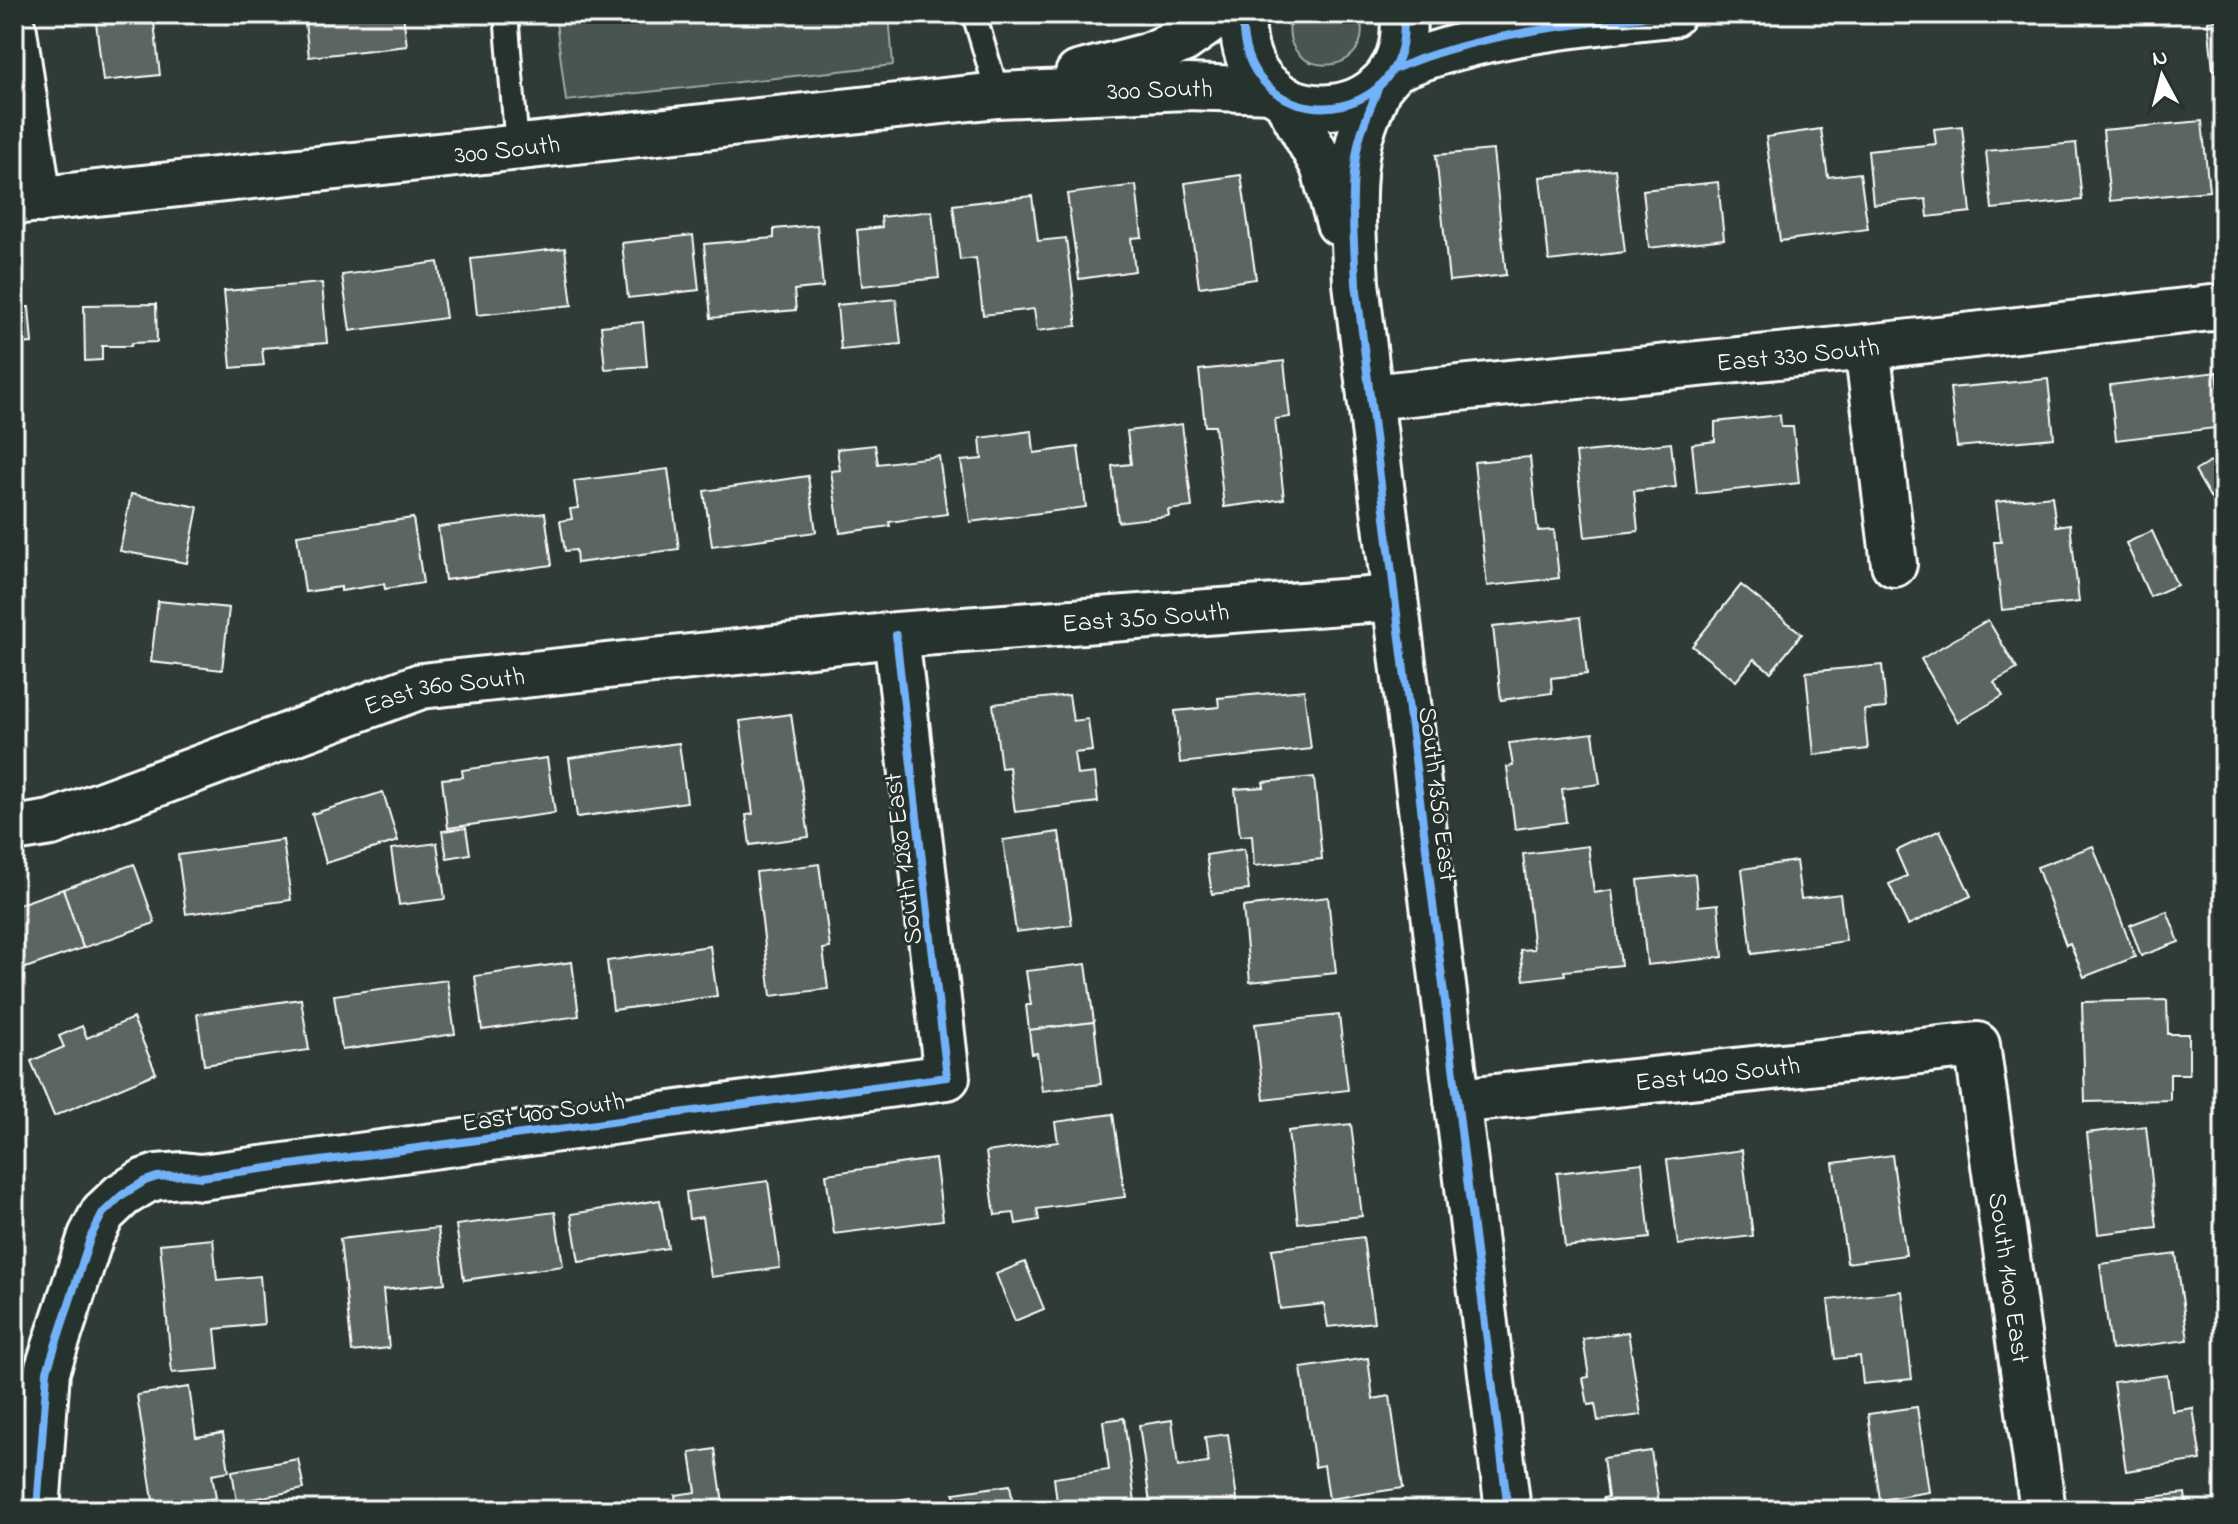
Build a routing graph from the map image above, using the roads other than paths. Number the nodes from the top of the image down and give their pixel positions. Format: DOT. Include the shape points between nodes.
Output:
graph roads {
  1 [pos="506,14"];
  2 [pos="974,14"];
  3 [pos="1220,14"];
  4 [pos="1243,14"];
  5 [pos="1403,14"];
  6 [pos="1508,14"];
  7 [pos="1657,16"];
  8 [pos="14,31"];
  9 [pos="1386,78"];
  10 [pos="998,95"];
  11 [pos="1279,95"];
  12 [pos="517,147"];
  13 [pos="27,201"];
  14 [pos="1356,283"];
  15 [pos="2224,309"];
  16 [pos="1867,347"];
  17 [pos="1370,397"];
  18 [pos="1894,564"];
  19 [pos="1395,598"];
  20 [pos="896,635"];
  21 [pos="14,829"];
  22 [pos="1977,1045"];
  23 [pos="947,1077"];
  24 [pos="1457,1101"];
  25 [pos="37,1510"];
  26 [pos="1508,1510"];
  27 [pos="2043,1510"];
  1 -- 12 [label="lane"];
  2 -- 10 [label="lane"];
  3 -- 10 [label="street, 300 South" via="1183,40 1147,56"];
  4 -- 11 [label="street, South 1350 East" via="1249,61"];
  5 -- 9 [label="street, South 1350 East" via="1399,59"];
  6 -- 7 [label="street"];
  7 -- 9 [label="street" via="1506,36 1424,55"];
  8 -- 13 [label="street"];
  9 -- 11 [label="street, 300 South" via="1364,98 1338,107 1312,108"];
  9 -- 14 [label="street, South 1350 East" via="1358,141 1352,191"];
  10 -- 11 [label="street, 300 South" via="1187,87"];
  10 -- 12 [label="street, 300 South"];
  11 -- 14 [label="street, South 1350 East" via="1323,166"];
  12 -- 13 [label="street, 300 South"];
  14 -- 17 [label="street, South 1350 East"];
  15 -- 16 [label="street, East 330 South"];
  16 -- 17 [label="street, East 330 South"];
  16 -- 18 [label="street"];
  17 -- 19 [label="street, South 1350 East"];
  19 -- 20 [label="street, East 350 South"];
  19 -- 24 [label="street, South 1350 East"];
  20 -- 21 [label="street, East 360 South" via="421,686 51,823"];
  20 -- 23 [label="street, South 1280 East"];
  22 -- 24 [label="street, East 420 South"];
  22 -- 27 [label="street, South 1400 East"];
  23 -- 25 [label="street, East 400 South" via="145,1181 103,1213 91,1236 47,1371"];
  24 -- 26 [label="street, South 1350 East"];
}
